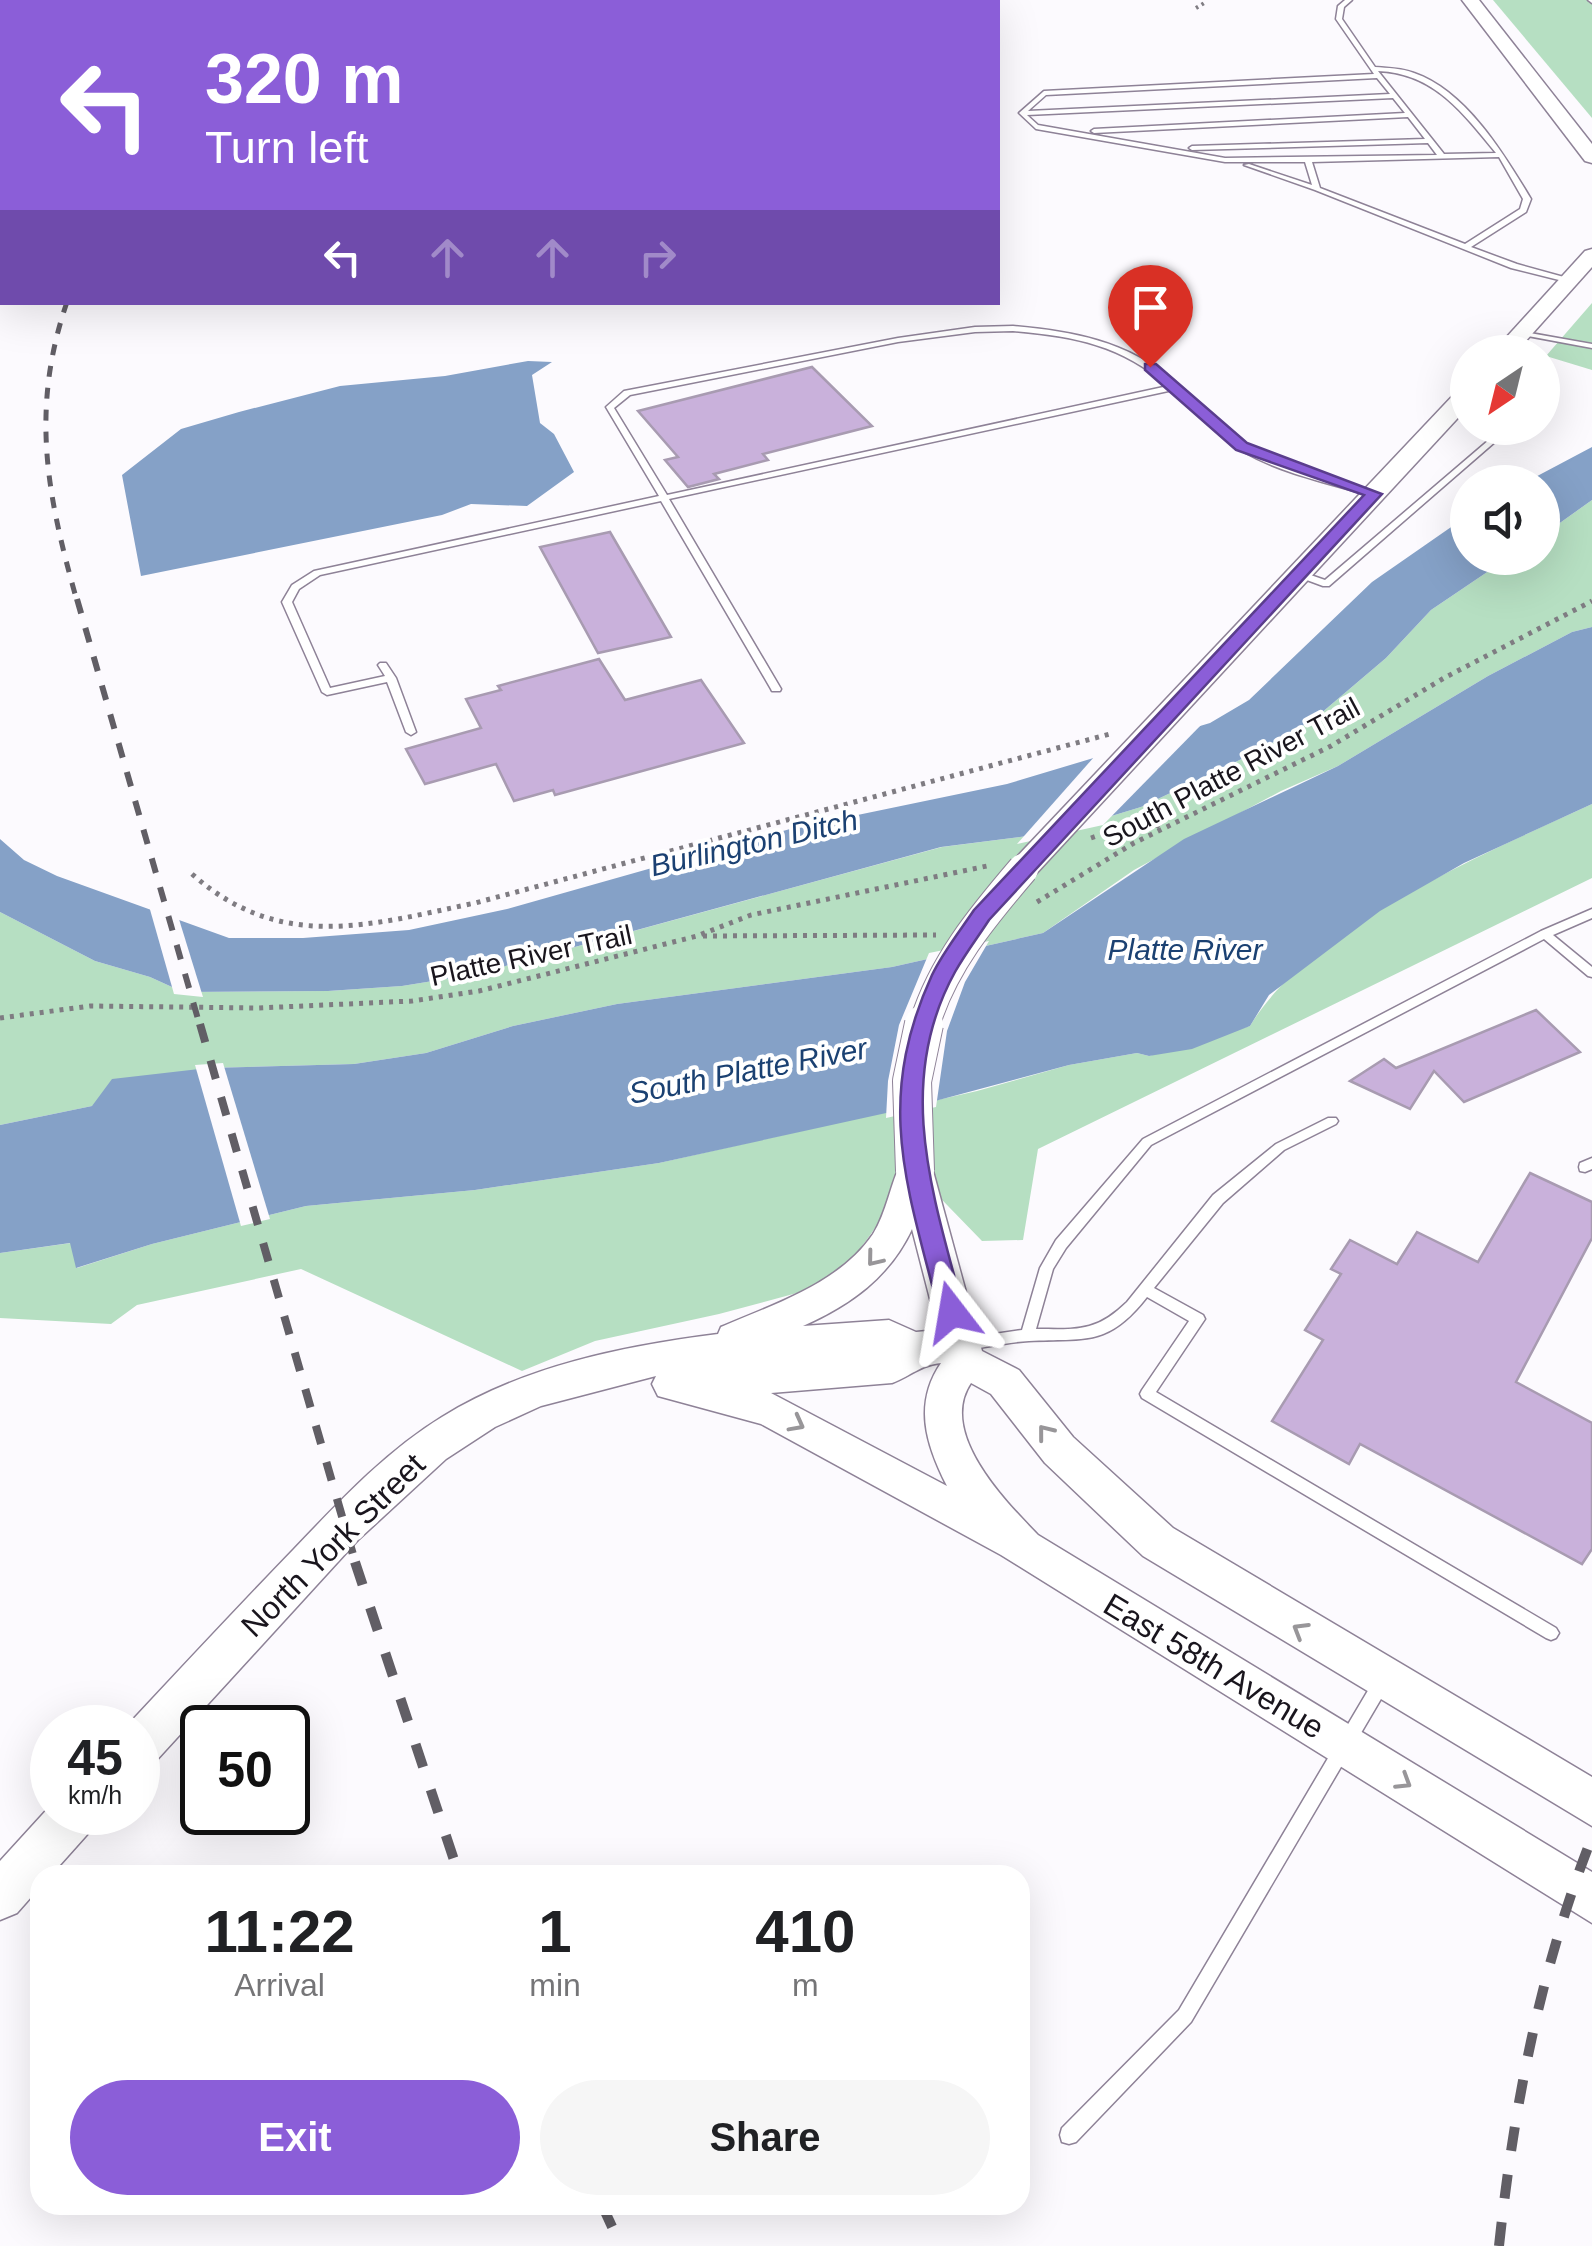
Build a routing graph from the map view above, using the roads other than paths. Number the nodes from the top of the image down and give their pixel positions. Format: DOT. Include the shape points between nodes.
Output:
graph roads {
  1 [pos="1349,0"];
  2 [pos="1470,0"];
  3 [pos="1375,73"];
  4 [pos="1394,96"];
  5 [pos="1022,113"];
  6 [pos="1410,115"];
  7 [pos="1071,132"];
  8 [pos="1429,140"];
  9 [pos="1164,148"];
  10 [pos="1500,155"];
  11 [pos="1442,156"];
  12 [pos="1592,157"];
  13 [pos="1225,160"];
  14 [pos="1308,160"];
  15 [pos="1317,190"];
  16 [pos="1466,247"];
  17 [pos="1592,255"];
  18 [pos="1568,281"];
  19 [pos="1522,332"];
  20 [pos="1519,335"];
  21 [pos="1592,346"];
  22 [pos="1173,388"];
  23 [pos="1450,412"];
  24 [pos="1487,445"];
  25 [pos="1374,494"];
  26 [pos="664,498"];
  27 [pos="1298,574"];
  28 [pos="382,665"];
  29 [pos="391,678"];
  30 [pos="776,688"];
  31 [pos="411,732"];
  32 [pos="1592,913"];
  33 [pos="1545,934"];
  34 [pos="1592,973"];
  35 [pos="1332,1121"];
  36 [pos="915,1171"];
  37 [pos="1145,1289"];
  38 [pos="1027,1335"];
  39 [pos="912,1349"];
  40 [pos="711,1350"];
  41 [pos="963,1353"];
  42 [pos="559,1384"];
  43 [pos="672,1384"];
  44 [pos="1022,1548"];
  45 [pos="1551,1633"];
  46 [pos="1384,1680"];
  47 [pos="160,1723"];
  48 [pos="1344,1746"];
  49 [pos="1592,1803"];
  50 [pos="56,1835"];
  51 [pos="0,1896"];
  52 [pos="1592,1899"];
  53 [pos="1069,2136"];
  1 -- 3 [label="lane" via="1339,19"];
  2 -- 12 [label="main road"];
  3 -- 4 [label="lane"];
  3 -- 5 [label="lane" via="1044,93"];
  3 -- 10 [label="lane" via="1393,68 1432,81"];
  4 -- 5 [label="lane"];
  4 -- 6 [label="lane"];
  5 -- 7 [label="lane" via="1036,127"];
  6 -- 7 [label="lane"];
  6 -- 8 [label="lane"];
  7 -- 9 [label="lane"];
  8 -- 9 [label="lane"];
  8 -- 11 [label="lane"];
  9 -- 13 [label="lane"];
  10 -- 11 [label="lane"];
  10 -- 16 [label="lane" via="1527,199 1523,210"];
  11 -- 14 [label="lane"];
  13 -- 14 [label="lane"];
  13 -- 15 [label="lane"];
  14 -- 15 [label="lane"];
  15 -- 16 [label="lane"];
  16 -- 18 [label="lane"];
  17 -- 18 [label="main road"];
  18 -- 19 [label="main road"];
  19 -- 20 [label="main road"];
  19 -- 21 [label="lane"];
  22 -- 25 [label="lane" via="1242,446"];
  22 -- 26 [label="lane"];
  22 -- 26 [label="lane" via="1150,367 1105,345 999,327 626,393 610,407"];
  23 -- 25 [label="main road"];
  24 -- 27 [label="lane" via="1326,584"];
  25 -- 27 [label="main road"];
  26 -- 29 [label="lane" via="317,573 288,595 326,692"];
  26 -- 30 [label="lane"];
  27 -- 36 [label="main road, bridge" via="1150,733 1073,836 1012,866 966,935 918,1041 909,1124"];
  28 -- 29 [label="lane"];
  29 -- 31 [label="lane"];
  32 -- 33 [label="lane"];
  33 -- 34 [label="lane"];
  33 -- 38 [label="lane" via="1147,1142 1061,1244"];
  35 -- 37 [label="lane" via="1280,1147 1218,1198"];
  36 -- 40 [label="main road, one-way" via="887,1242 862,1272"];
  36 -- 41 [label="main road"];
  37 -- 38 [label="lane" via="1117,1324 1094,1334"];
  37 -- 45 [label="lane" via="1198,1319 1147,1394"];
  38 -- 41 [label="lane"];
  39 -- 40 [label="main road, North York Street" via="888,1336"];
  39 -- 41 [label="main road, North York Street"];
  39 -- 43 [label="main road, North York Street" via="892,1366"];
  40 -- 42 [label="main road, North York Street"];
  41 -- 44 [label="main road, East 58th Avenue" via="945,1391 950,1451 963,1479"];
  46 -- 41 [label="main road, one-way" via="1158,1542 1059,1450 1006,1382"];
  42 -- 43 [label="main road, North York Street"];
  42 -- 47 [label="main road, North York Street" via="481,1415 414,1460"];
  43 -- 44 [label="main road, one-way" via="774,1412"];
  44 -- 48 [label="main road, East 58th Avenue"];
  46 -- 48 [label="lane"];
  46 -- 49 [label="main road"];
  48 -- 52 [label="main road, East 58th Avenue, one-way"];
  48 -- 53 [label="lane" via="1185,2016"];
  50 -- 51 [label="main road"];
}
